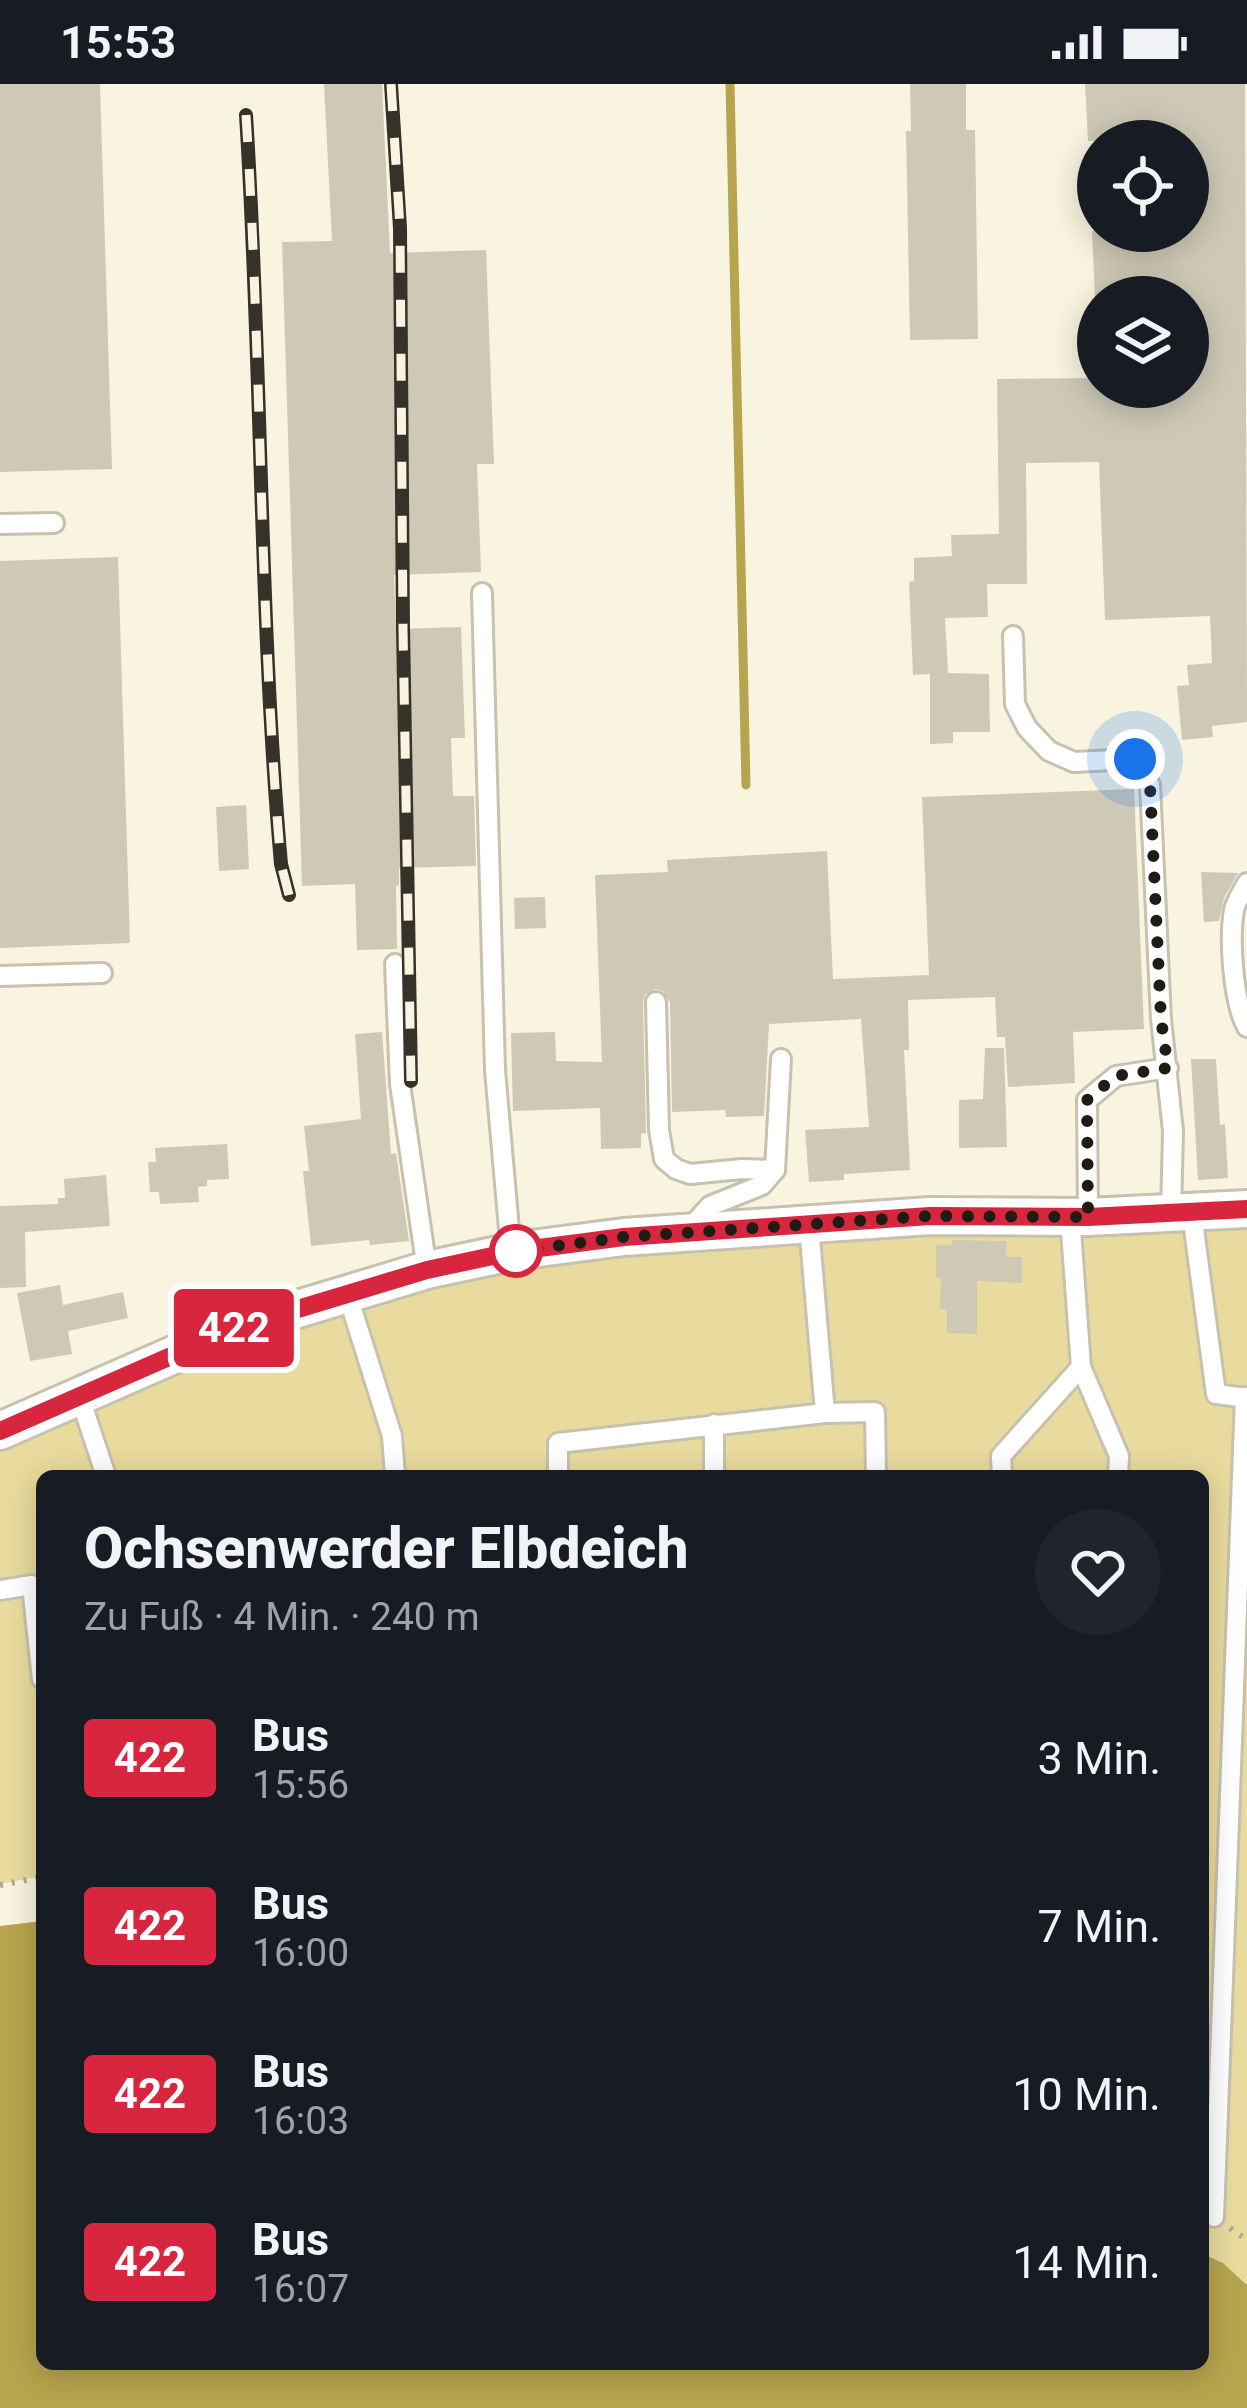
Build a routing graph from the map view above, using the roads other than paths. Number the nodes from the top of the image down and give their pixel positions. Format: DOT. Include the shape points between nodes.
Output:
graph roads {
  1 [pos="54,523"];
  2 [pos="0,524"];
  3 [pos="482,593"];
  4 [pos="1013,636"];
  5 [pos="1247,883"];
  6 [pos="395,964"];
  7 [pos="102,973"];
  8 [pos="0,976"];
  9 [pos="656,1002"];
  10 [pos="1247,1027"];
  11 [pos="781,1059"];
  12 [pos="1168,1068"];
  13 [pos="775,1170"];
  14 [pos="1247,1209"];
  15 [pos="1182,1214"];
  16 [pos="1079,1217"];
  17 [pos="809,1226"];
  18 [pos="686,1232"];
  19 [pos="511,1252"];
  20 [pos="427,1270"];
  21 [pos="347,1292"];
  22 [pos="1081,1367"];
  23 [pos="79,1395"];
  24 [pos="1246,1397"];
  25 [pos="825,1413"];
  26 [pos="714,1424"];
  27 [pos="0,1431"];
  28 [pos="104,1470"];
  29 [pos="395,1470"];
  30 [pos="558,1470"];
  31 [pos="714,1470"];
  32 [pos="876,1470"];
  33 [pos="1002,1470"];
  34 [pos="1118,1470"];
  35 [pos="0,1590"];
  36 [pos="36,1623"];
  37 [pos="1214,2217"];
  1 -- 2 [label="lane"];
  3 -- 19 [label="lane" via="496,1070"];
  4 -- 12 [label="lane" via="1015,704 1027,728 1074,762 1135,759 1150,785"];
  5 -- 10 [label="lane" via="1234,909 1233,967"];
  6 -- 20 [label="lane" via="400,1084"];
  7 -- 8 [label="lane"];
  9 -- 13 [label="lane" via="664,1159 690,1174"];
  11 -- 13 [label="lane"];
  12 -- 15 [label="lane"];
  12 -- 16 [label="lane" via="1116,1076 1087,1100"];
  13 -- 18 [label="lane" via="762,1185 710,1206"];
  14 -- 15 [label="street"];
  15 -- 16 [label="street"];
  15 -- 24 [label="lane" via="1216,1394"];
  16 -- 17 [label="street"];
  16 -- 22 [label="lane"];
  17 -- 18 [label="street"];
  17 -- 25 [label="lane"];
  18 -- 19 [label="street"];
  19 -- 20 [label="street"];
  20 -- 21 [label="street"];
  21 -- 23 [label="street" via="235,1328"];
  21 -- 29 [label="lane" via="392,1436"];
  22 -- 33 [label="lane" via="1001,1456"];
  22 -- 34 [label="lane"];
  23 -- 27 [label="street"];
  23 -- 28 [label="lane"];
  24 -- 37 [label="lane"];
  25 -- 26 [label="lane"];
  25 -- 32 [label="lane" via="875,1412"];
  26 -- 30 [label="lane" via="558,1443"];
  26 -- 31 [label="lane"];
  35 -- 36 [label="lane" via="32,1585"];
}
